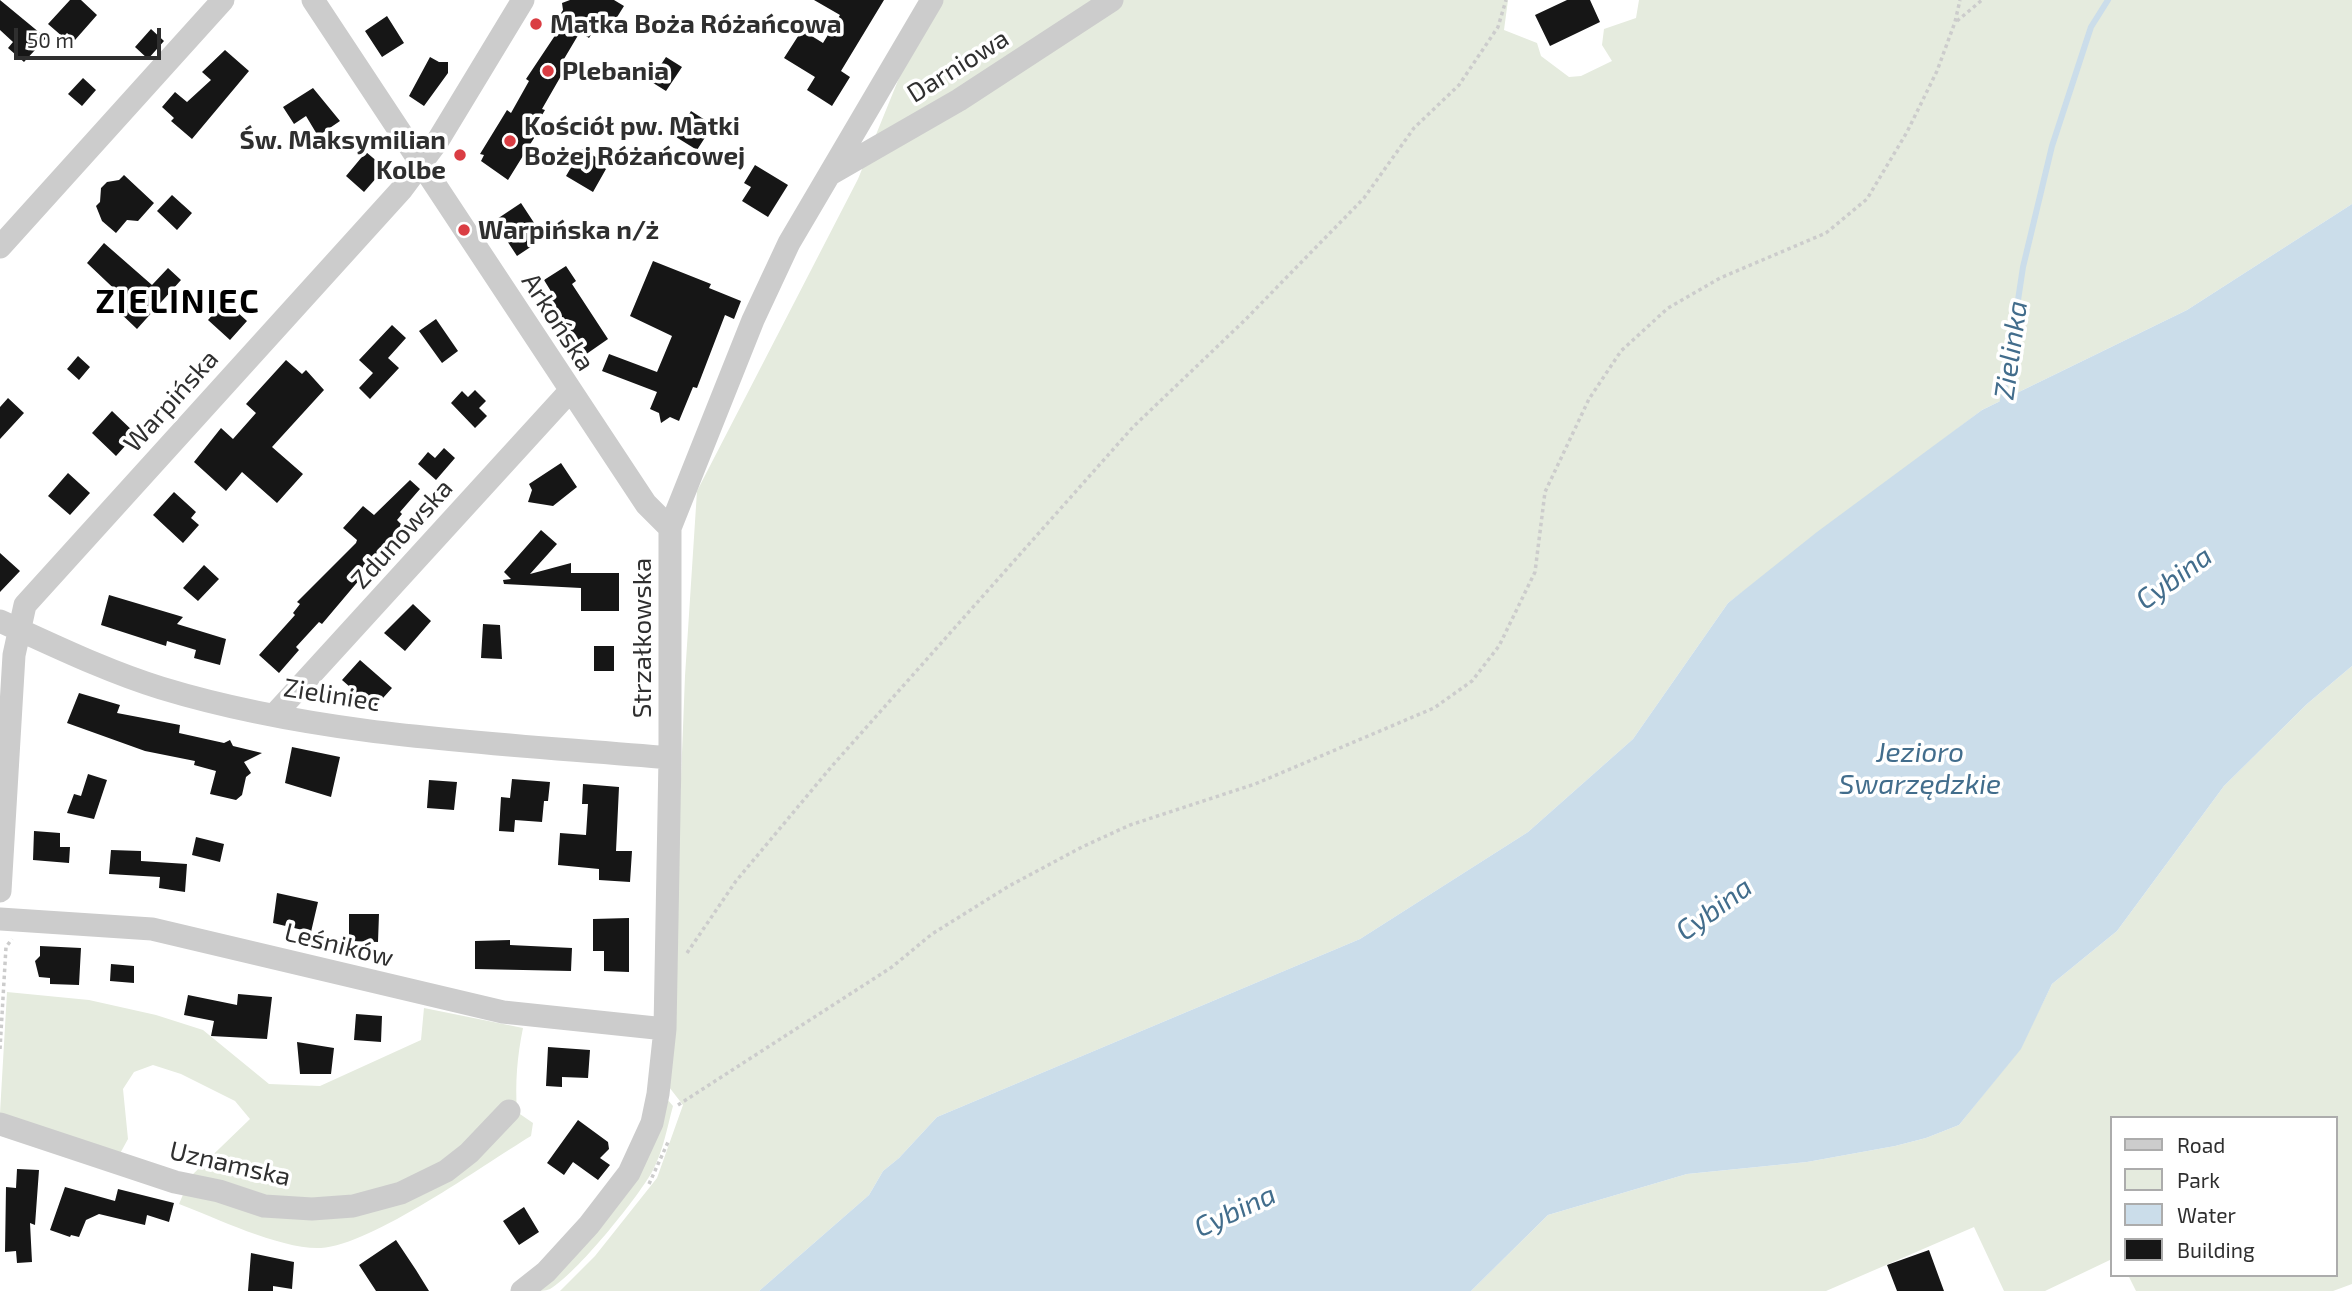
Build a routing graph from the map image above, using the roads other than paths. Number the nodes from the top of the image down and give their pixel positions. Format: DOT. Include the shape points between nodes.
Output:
graph roads {
  1 [pos="223,0"];
  2 [pos="313,0"];
  3 [pos="523,0"];
  4 [pos="932,0"];
  5 [pos="1112,0"];
  6 [pos="420,164"];
  7 [pos="830,174"];
  8 [pos="0,247"];
  9 [pos="570,391"];
  10 [pos="670,528"];
  11 [pos="9,626"];
  12 [pos="275,714"];
  13 [pos="670,758"];
  14 [pos="1,867"];
  15 [pos="0,891"];
  16 [pos="0,919"];
  17 [pos="664,1029"];
  18 [pos="509,1111"];
  19 [pos="0,1124"];
  20 [pos="522,1291"];
  1 -- 8 [label="street"];
  2 -- 6 [label="street, Arkońska"];
  3 -- 6 [label="street, Warpińska"];
  4 -- 7 [label="street, Strzałkowska"];
  5 -- 7 [label="street, Darniowa" via="958,100"];
  6 -- 9 [label="street, Arkońska"];
  6 -- 11 [label="street, Warpińska"];
  7 -- 10 [label="street, Strzałkowska" via="789,243 753,320"];
  9 -- 10 [label="street, Arkońska" via="646,504"];
  9 -- 12 [label="street, Zdunowska"];
  10 -- 13 [label="street, Strzałkowska"];
  11 -- 12 [label="street, Zieliniec" via="143,682"];
  11 -- 14 [label="street, Warpińska" via="14,655"];
  12 -- 13 [label="street, Zieliniec" via="360,730"];
  13 -- 17 [label="street, Strzałkowska"];
  14 -- 15 [label="street, Warpińska"];
  16 -- 17 [label="street, Leśników" via="152,929 503,1012"];
  17 -- 20 [label="street, Strzałkowska" via="658,1094 642,1150 589,1225"];
  18 -- 19 [label="street, Uznamska" via="446,1171 401,1193 354,1206 312,1209 264,1206 175,1182"];
}
